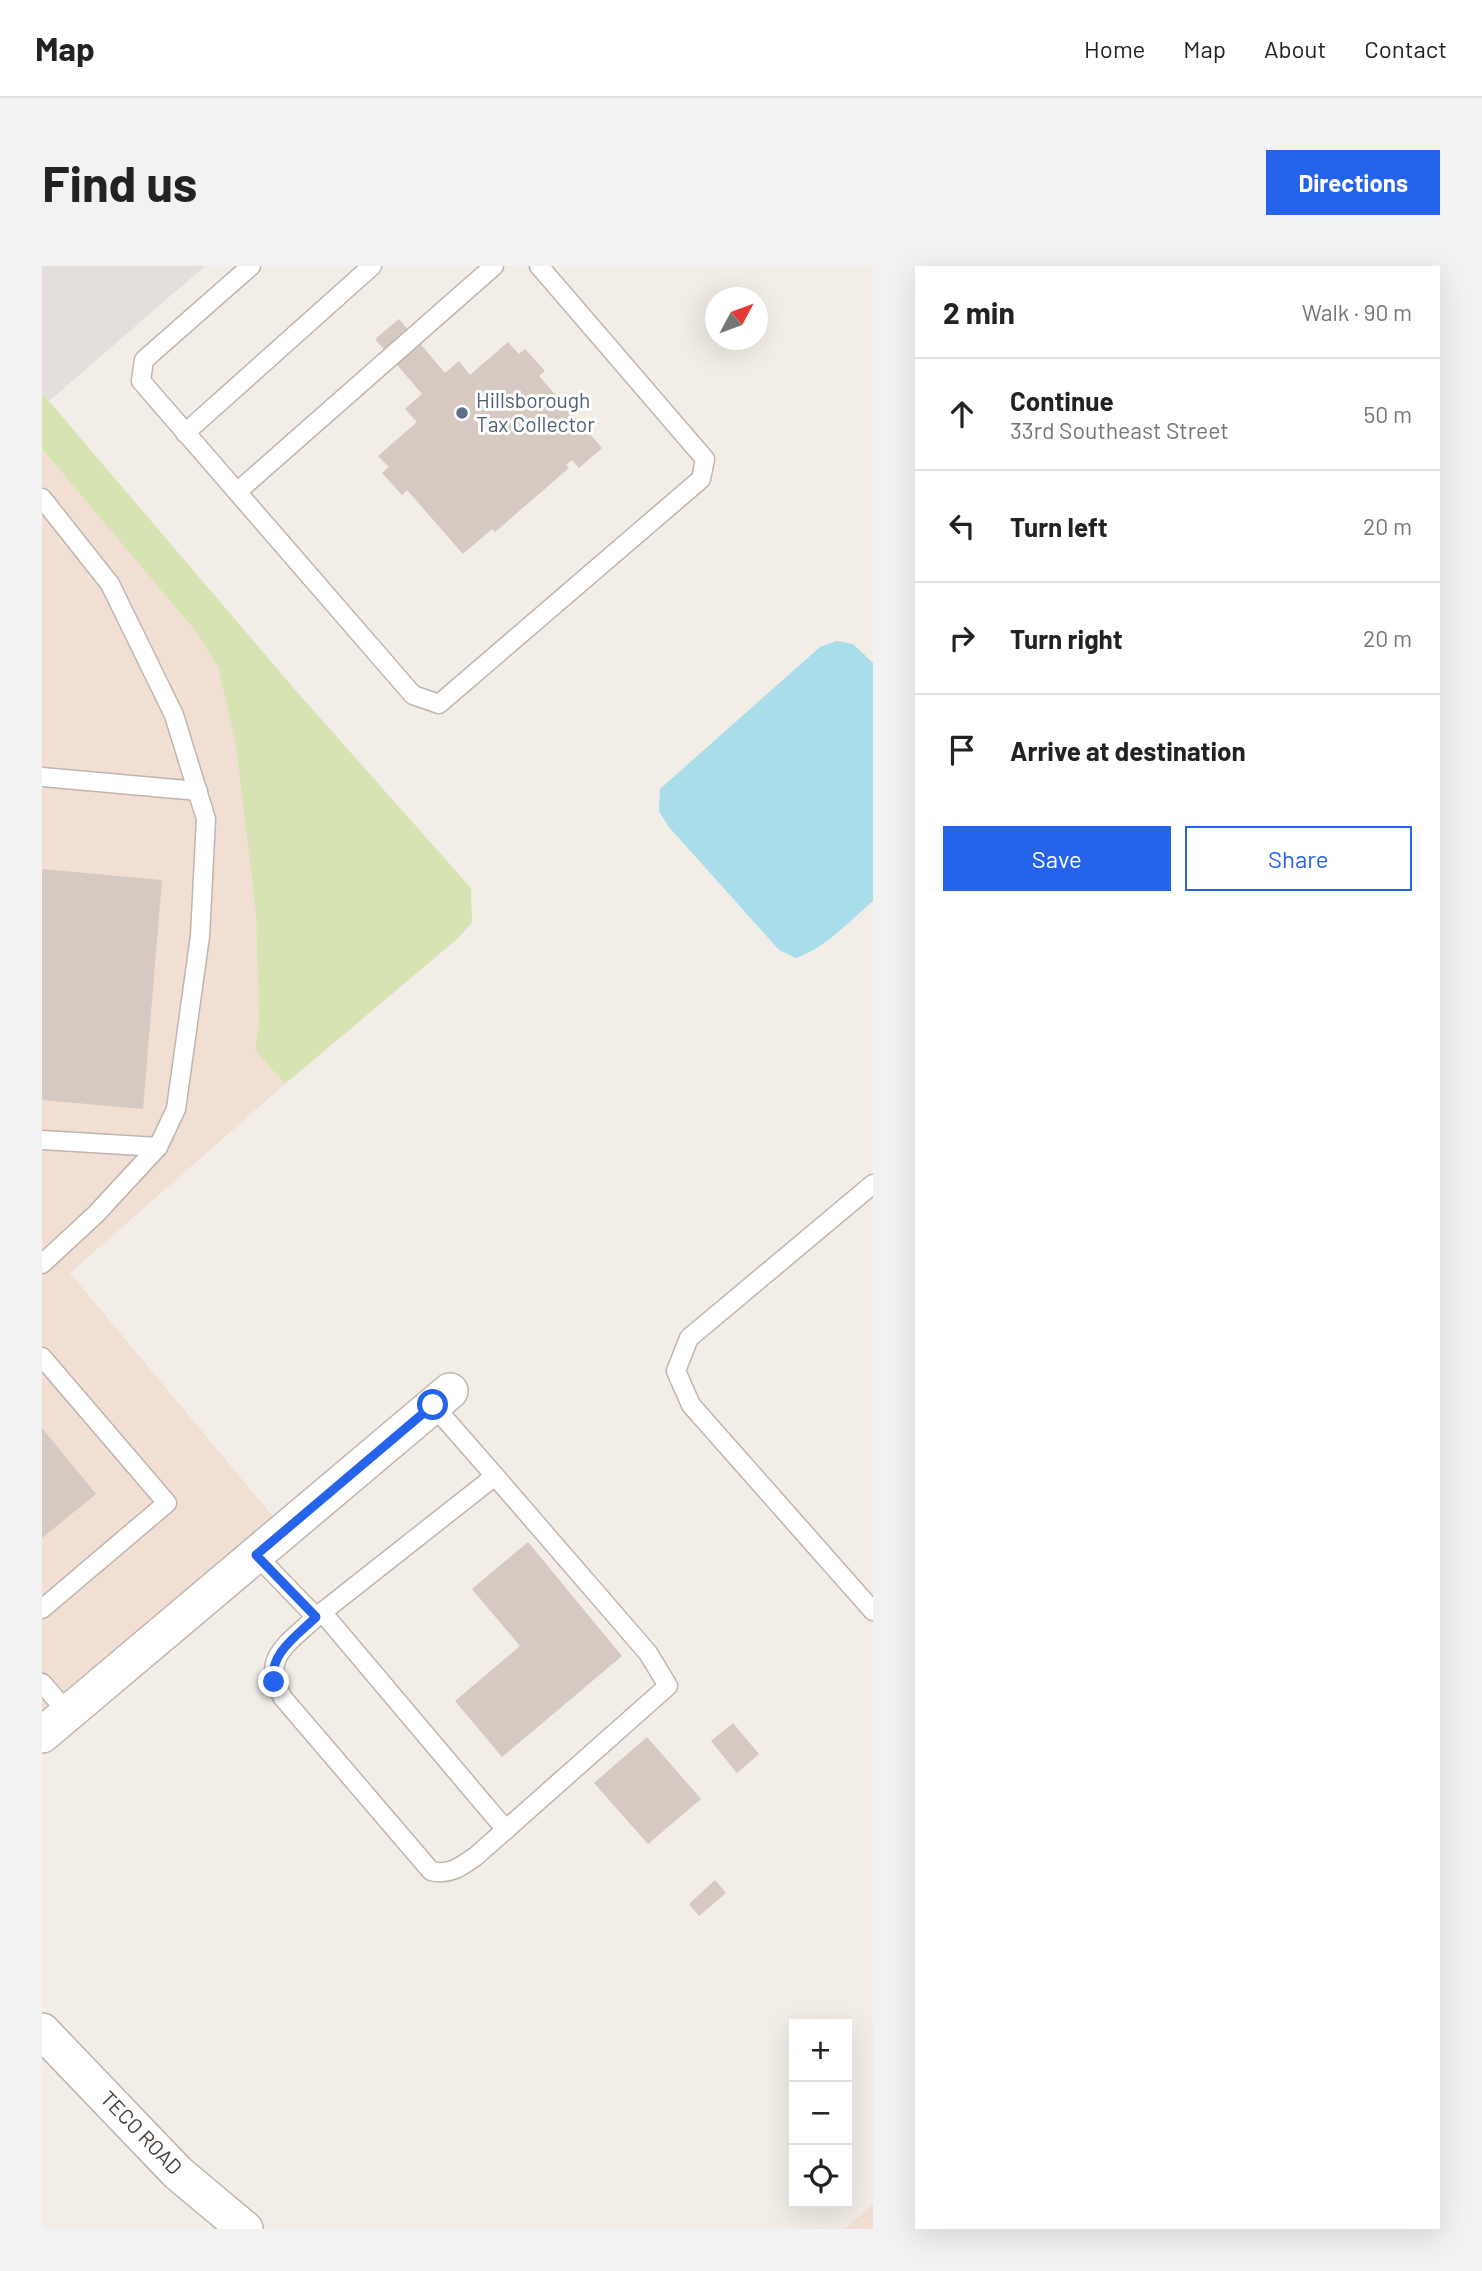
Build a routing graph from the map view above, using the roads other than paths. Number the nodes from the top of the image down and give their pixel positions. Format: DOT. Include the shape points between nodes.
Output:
graph roads {
  1 [pos="251,266"];
  2 [pos="372,266"];
  3 [pos="494,266"];
  4 [pos="539,266"];
  5 [pos="185,433"];
  6 [pos="237,492"];
  7 [pos="42,498"];
  8 [pos="42,777"];
  9 [pos="198,791"];
  10 [pos="42,1140"];
  11 [pos="158,1147"];
  12 [pos="873,1184"];
  13 [pos="42,1264"];
  14 [pos="42,1357"];
  15 [pos="441,1398"];
  16 [pos="495,1476"];
  17 [pos="256,1555"];
  18 [pos="42,1609"];
  19 [pos="873,1611"];
  20 [pos="319,1615"];
  21 [pos="42,1683"];
  22 [pos="68,1713"];
  23 [pos="42,1735"];
  24 [pos="506,1830"];
  25 [pos="42,2031"];
  26 [pos="245,2229"];
  1 -- 5 [label="lane" via="144,360 141,382"];
  2 -- 5 [label="lane"];
  3 -- 6 [label="lane"];
  4 -- 6 [label="lane" via="705,459 701,479 439,704 413,695"];
  5 -- 6 [label="lane"];
  7 -- 9 [label="lane" via="110,584 174,715"];
  8 -- 9 [label="lane"];
  9 -- 11 [label="lane" via="206,819 200,936 176,1110"];
  10 -- 11 [label="lane"];
  11 -- 13 [label="lane"];
  12 -- 19 [label="lane" via="689,1338 676,1371 691,1405"];
  14 -- 18 [label="lane" via="167,1503"];
  15 -- 16 [label="lane"];
  15 -- 17 [label="street"];
  16 -- 20 [label="lane"];
  16 -- 24 [label="lane" via="667,1680 667,1686"];
  17 -- 20 [label="lane"];
  17 -- 22 [label="street"];
  20 -- 24 [label="lane"];
  20 -- 24 [label="lane" via="279,1654 272,1673 274,1682 431,1871 446,1873 458,1868"];
  21 -- 22 [label="lane"];
  22 -- 23 [label="street"];
  25 -- 26 [label="street, TECO ROAD" via="178,2173"];
}
